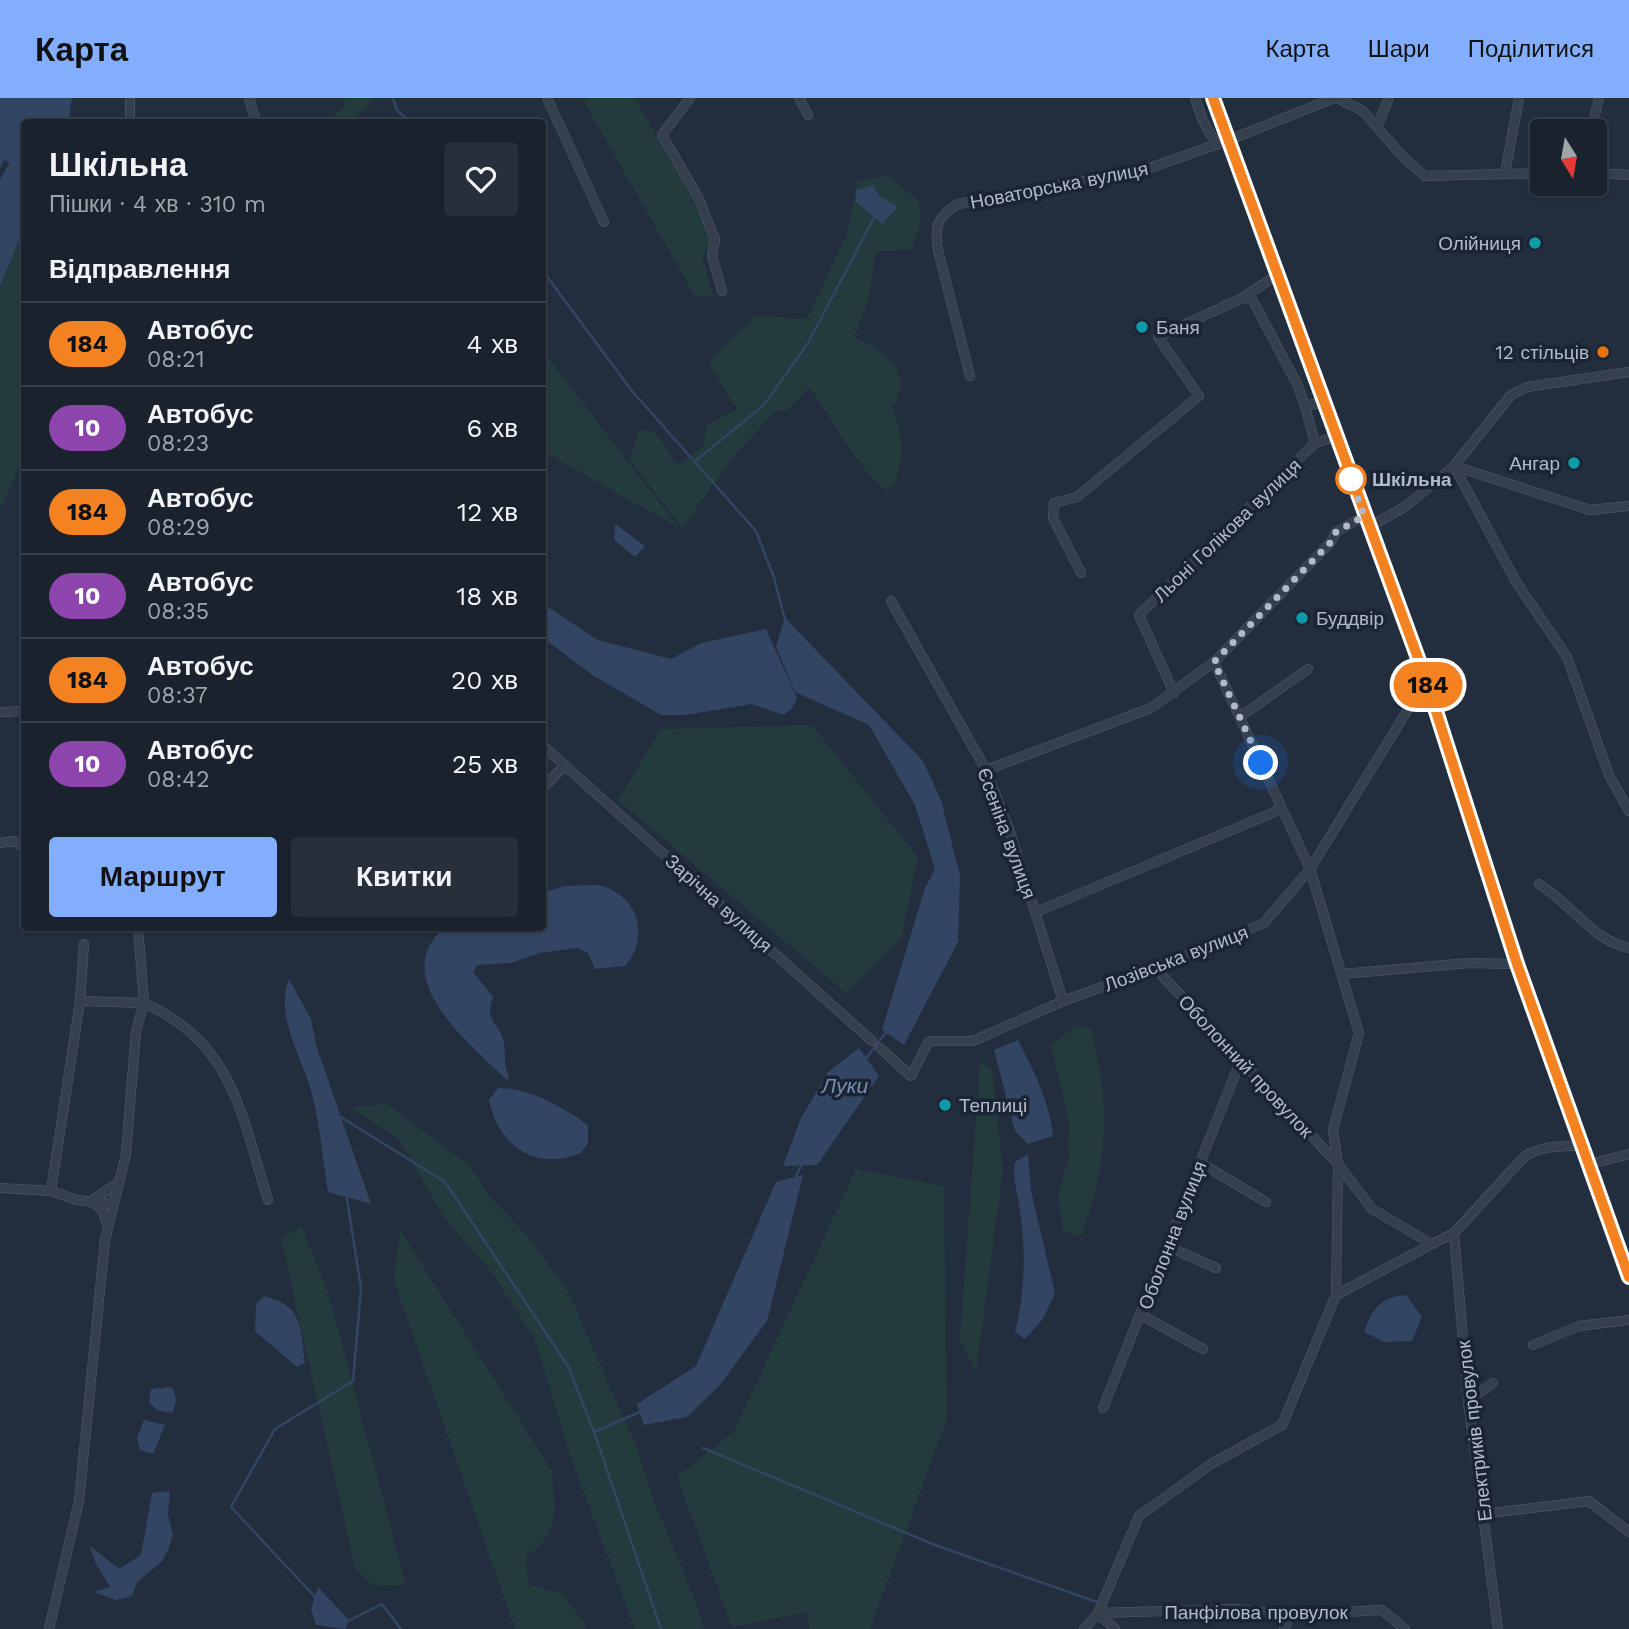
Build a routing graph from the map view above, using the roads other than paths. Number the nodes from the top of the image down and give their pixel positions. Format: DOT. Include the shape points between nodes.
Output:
graph roads {
  1 [pos="130,98"];
  2 [pos="249,98"];
  3 [pos="547,98"];
  4 [pos="690,98"];
  5 [pos="799,98"];
  6 [pos="1195,98"];
  7 [pos="1213,98"];
  8 [pos="1336,98"];
  9 [pos="1389,98"];
  10 [pos="1520,98"];
  11 [pos="1599,98"];
  12 [pos="808,115"];
  13 [pos="130,119"];
  14 [pos="255,119"];
  15 [pos="1594,119"];
  16 [pos="1377,127"];
  17 [pos="1223,143"];
  18 [pos="1505,173"];
  19 [pos="1530,173"];
  20 [pos="1607,174"];
  21 [pos="1629,175"];
  22 [pos="604,222"];
  23 [pos="1277,275"];
  24 [pos="722,290"];
  25 [pos="1242,298"];
  26 [pos="1629,372"];
  27 [pos="970,376"];
  28 [pos="1323,402"];
  29 [pos="1305,406"];
  30 [pos="1335,437"];
  31 [pos="1315,443"];
  32 [pos="1454,466"];
  33 [pos="1629,506"];
  34 [pos="1366,521"];
  35 [pos="1081,573"];
  36 [pos="891,601"];
  37 [pos="1214,662"];
  38 [pos="1308,669"];
  39 [pos="1426,680"];
  40 [pos="1174,692"];
  41 [pos="21,711"];
  42 [pos="0,712"];
  43 [pos="1240,717"];
  44 [pos="546,748"];
  45 [pos="565,765"];
  46 [pos="986,770"];
  47 [pos="546,785"];
  48 [pos="1282,809"];
  49 [pos="1629,811"];
  50 [pos="0,843"];
  51 [pos="21,846"];
  52 [pos="1310,869"];
  53 [pos="1539,884"];
  54 [pos="1036,912"];
  55 [pos="138,931"];
  56 [pos="84,944"];
  57 [pos="1629,948"];
  58 [pos="1517,964"];
  59 [pos="1155,968"];
  60 [pos="1342,974"];
  61 [pos="80,1001"];
  62 [pos="1063,1001"];
  63 [pos="144,1003"];
  64 [pos="1240,1062"];
  65 [pos="911,1076"];
  66 [pos="1584,1146"];
  67 [pos="1629,1154"];
  68 [pos="1199,1162"];
  69 [pos="1338,1164"];
  70 [pos="1590,1164"];
  71 [pos="118,1183"];
  72 [pos="0,1188"];
  73 [pos="51,1191"];
  74 [pos="268,1200"];
  75 [pos="91,1201"];
  76 [pos="1266,1202"];
  77 [pos="113,1204"];
  78 [pos="107,1225"];
  79 [pos="1454,1233"];
  80 [pos="1432,1244"];
  81 [pos="1167,1245"];
  82 [pos="1216,1268"];
  83 [pos="1629,1277"];
  84 [pos="1336,1295"];
  85 [pos="1142,1315"];
  86 [pos="1629,1320"];
  87 [pos="1533,1345"];
  88 [pos="1203,1349"];
  89 [pos="1493,1383"];
  90 [pos="1468,1401"];
  91 [pos="1103,1408"];
  92 [pos="1483,1514"];
  93 [pos="1629,1532"];
  94 [pos="1098,1613"];
  95 [pos="1290,1615"];
  96 [pos="49,1629"];
  97 [pos="1084,1629"];
  98 [pos="1115,1629"];
  99 [pos="1284,1629"];
  100 [pos="1405,1629"];
  101 [pos="1498,1629"];
  1 -- 13 [label="street"];
  2 -- 14 [label="street"];
  3 -- 22 [label="street"];
  4 -- 24 [label="street" via="662,135 699,199 715,239 712,256"];
  5 -- 12 [label="street"];
  6 -- 17 [label="street" via="1203,121"];
  7 -- 17 [label="highway"];
  8 -- 16 [label="street, Новаторська вулиця" via="1363,111"];
  8 -- 17 [label="street, Новаторська вулиця"];
  9 -- 16 [label="street"];
  10 -- 18 [label="street"];
  11 -- 15 [label="street"];
  16 -- 18 [label="street, Новаторська вулиця" via="1425,176"];
  17 -- 23 [label="highway"];
  17 -- 27 [label="street, Новаторська вулиця" via="1144,170 958,204 942,214 936,240"];
  18 -- 19 [label="street, Новаторська вулиця"];
  20 -- 21 [label="street"];
  23 -- 25 [label="street"];
  23 -- 28 [label="highway"];
  25 -- 29 [label="street, Льоні Голікова вулиця" via="1252,299"];
  25 -- 35 [label="street" via="1158,337 1199,396 1077,497 1054,503 1053,518"];
  26 -- 32 [label="street" via="1527,387 1511,395"];
  28 -- 29 [label="street"];
  28 -- 30 [label="highway"];
  29 -- 31 [label="street, Льоні Голікова вулиця"];
  30 -- 31 [label="street, Льоні Голікова вулиця"];
  30 -- 34 [label="highway"];
  31 -- 40 [label="street, Льоні Голікова вулиця" via="1139,615"];
  32 -- 33 [label="street" via="1590,510"];
  32 -- 34 [label="street" via="1405,507"];
  32 -- 49 [label="street" via="1503,562 1567,657 1609,775"];
  34 -- 37 [label="street" via="1336,532"];
  34 -- 39 [label="highway"];
  36 -- 46 [label="street, Єсеніна вулиця"];
  37 -- 40 [label="street"];
  37 -- 43 [label="street"];
  38 -- 43 [label="street"];
  39 -- 52 [label="street, Лозівська вулиця"];
  39 -- 58 [label="highway"];
  40 -- 46 [label="street" via="1152,708"];
  41 -- 42 [label="street"];
  43 -- 48 [label="street"];
  44 -- 45 [label="street, Зарічна вулиця"];
  45 -- 47 [label="street"];
  45 -- 65 [label="street, Зарічна вулиця"];
  46 -- 54 [label="street, Єсеніна вулиця"];
  48 -- 52 [label="street"];
  48 -- 54 [label="street"];
  50 -- 51 [label="street" via="14,841"];
  52 -- 59 [label="street, Лозівська вулиця" via="1264,923"];
  52 -- 60 [label="street"];
  53 -- 57 [label="street" via="1559,897 1595,935"];
  54 -- 62 [label="street, Єсеніна вулиця"];
  55 -- 63 [label="street"];
  56 -- 61 [label="street"];
  58 -- 60 [label="street" via="1469,963"];
  58 -- 66 [label="highway"];
  59 -- 62 [label="street, Лозівська вулиця"];
  59 -- 64 [label="street, Оболонний провулок"];
  60 -- 69 [label="street" via="1359,1033 1333,1130"];
  61 -- 63 [label="street"];
  61 -- 73 [label="street"];
  62 -- 65 [label="street, Лозівська вулиця" via="973,1041 929,1041"];
  63 -- 71 [label="street" via="136,1031 126,1154"];
  63 -- 74 [label="street" via="188,1028 220,1065 236,1096"];
  64 -- 68 [label="street, Оболонна вулиця"];
  64 -- 69 [label="street, Оболонний провулок"];
  66 -- 70 [label="highway"];
  66 -- 79 [label="street" via="1554,1146 1525,1156"];
  67 -- 70 [label="street"];
  68 -- 76 [label="street"];
  68 -- 81 [label="street, Оболонна вулиця"];
  69 -- 80 [label="street, Оболонний провулок" via="1372,1209"];
  69 -- 84 [label="street"];
  70 -- 83 [label="highway"];
  71 -- 75 [label="street"];
  71 -- 77 [label="street"];
  72 -- 73 [label="street"];
  73 -- 75 [label="street"];
  75 -- 77 [label="street"];
  75 -- 78 [label="street" via="102,1210"];
  77 -- 78 [label="street"];
  78 -- 96 [label="street" via="79,1501"];
  79 -- 80 [label="street"];
  79 -- 90 [label="street, Електриків провулок"];
  80 -- 84 [label="street"];
  81 -- 82 [label="street"];
  81 -- 85 [label="street, Оболонна вулиця"];
  84 -- 94 [label="street" via="1282,1425 1211,1464 1139,1516"];
  85 -- 88 [label="street"];
  85 -- 91 [label="street, Оболонна вулиця"];
  86 -- 87 [label="street" via="1579,1326"];
  89 -- 90 [label="street"];
  90 -- 92 [label="street, Електриків провулок"];
  92 -- 93 [label="street" via="1589,1501"];
  92 -- 101 [label="street, Електриків провулок"];
  94 -- 95 [label="street, Панфілова провулок" via="1234,1609"];
  94 -- 97 [label="street"];
  94 -- 98 [label="street"];
  95 -- 99 [label="street"];
  95 -- 100 [label="street, Панфілова провулок" via="1382,1610"];
}
